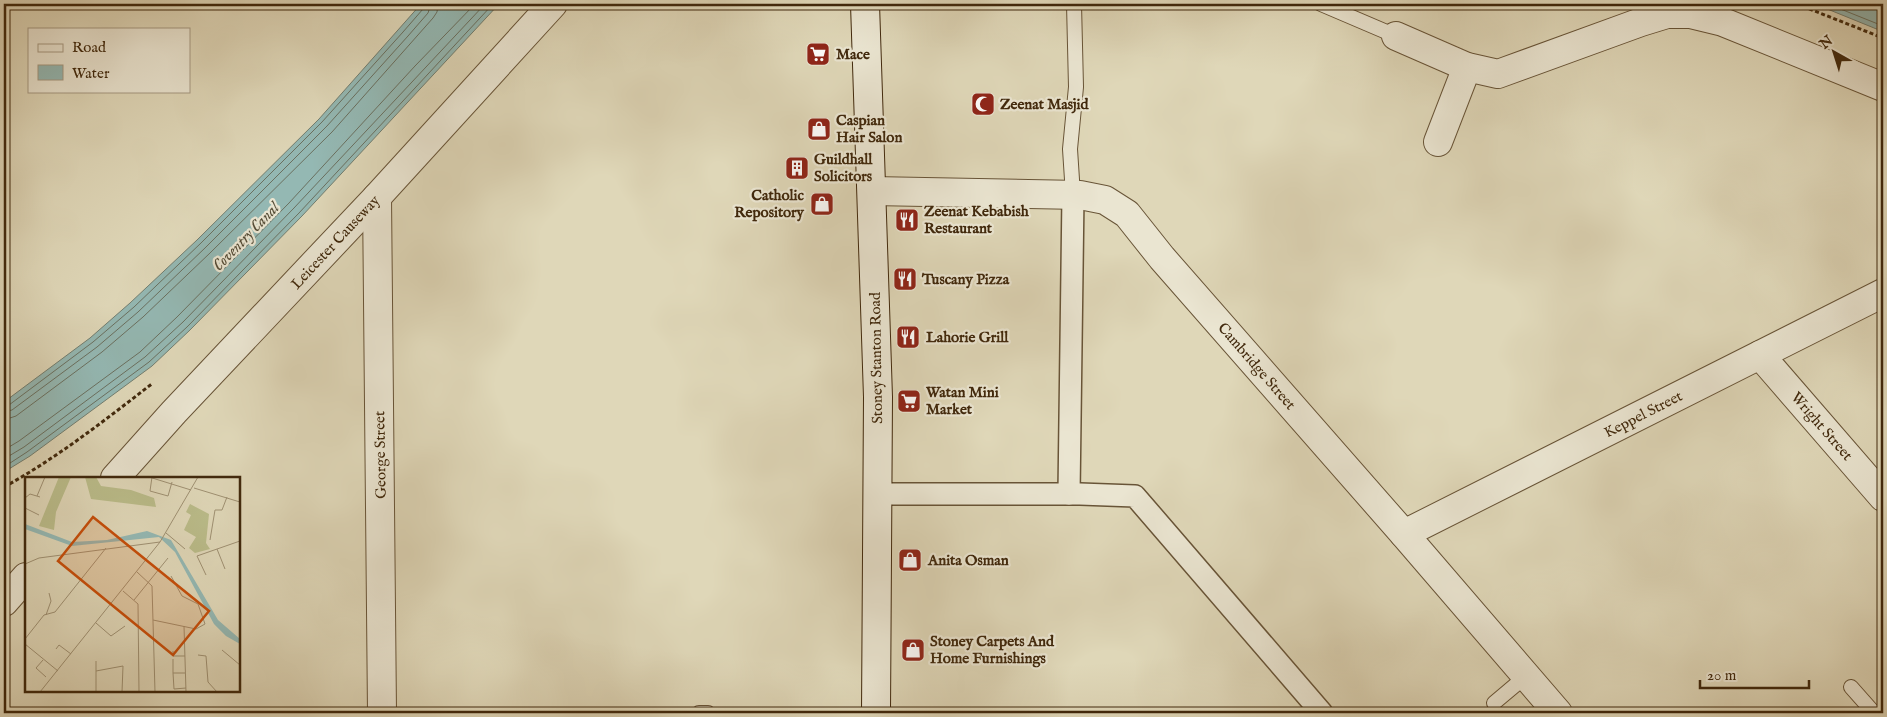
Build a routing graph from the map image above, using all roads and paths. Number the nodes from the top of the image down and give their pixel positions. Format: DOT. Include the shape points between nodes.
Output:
graph roads {
  1 [pos="553,4"];
  2 [pos="865,4"];
  3 [pos="1074,4"];
  4 [pos="1321,4"];
  5 [pos="1797,4"];
  6 [pos="1396,36"];
  7 [pos="1883,38"];
  8 [pos="1467,68"];
  9 [pos="1883,87"];
  10 [pos="1438,142"];
  11 [pos="872,191"];
  12 [pos="1073,195"];
  13 [pos="377,197"];
  14 [pos="1883,293"];
  15 [pos="1760,355"];
  16 [pos="116,477"];
  17 [pos="878,494"];
  18 [pos="1069,494"];
  19 [pos="1883,498"];
  20 [pos="1404,534"];
  21 [pos="25,578"];
  22 [pos="4,602"];
  23 [pos="1526,676"];
  24 [pos="1851,687"];
  25 [pos="1494,703"];
  26 [pos="382,713"];
  27 [pos="699,713"];
  28 [pos="708,713"];
  29 [pos="876,713"];
  30 [pos="1322,713"];
  31 [pos="1558,713"];
  32 [pos="1874,713"];
  1 -- 13 [label="street, Leicester Causeway"];
  2 -- 11 [label="street, Stoney Stanton Road"];
  3 -- 12 [label="lane" via="1076,87 1070,149"];
  4 -- 6 [label="lane"];
  5 -- 7 [label="path"];
  6 -- 8 [label="street"];
  8 -- 9 [label="street" via="1498,74 1641,22 1668,14 1690,14 1723,22"];
  8 -- 10 [label="street"];
  11 -- 12 [label="street, Cambridge Street"];
  11 -- 17 [label="street, Stoney Stanton Road"];
  12 -- 18 [label="street"];
  12 -- 20 [label="street, Cambridge Street" via="1104,200 1127,214"];
  13 -- 16 [label="street, Leicester Causeway"];
  13 -- 26 [label="street, George Street"];
  14 -- 15 [label="street, Keppel Street"];
  15 -- 19 [label="street, Wright Street"];
  15 -- 20 [label="street, Keppel Street"];
  17 -- 18 [label="street"];
  17 -- 29 [label="street, Stoney Stanton Road"];
  18 -- 30 [label="street" via="1135,496"];
  20 -- 23 [label="street, Cambridge Street"];
  21 -- 22 [label="street"];
  23 -- 25 [label="lane"];
  23 -- 31 [label="street, Cambridge Street"];
  24 -- 32 [label="lane"];
  27 -- 28 [label="lane"];
}
